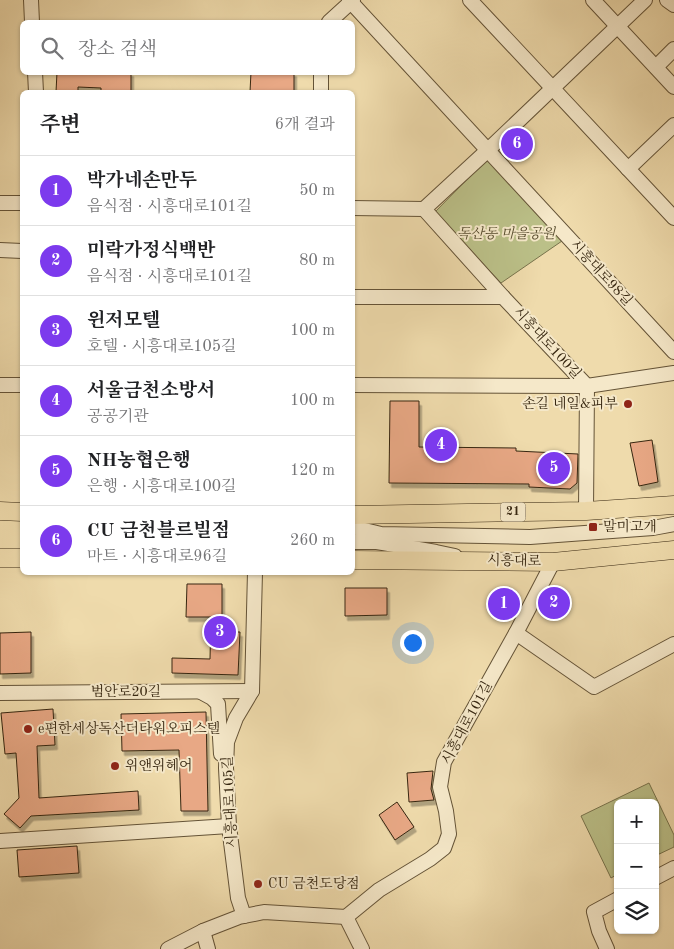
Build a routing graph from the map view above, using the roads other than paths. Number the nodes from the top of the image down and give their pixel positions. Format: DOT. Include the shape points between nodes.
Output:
graph roads {
  1 [pos="31,0"];
  2 [pos="470,0"];
  3 [pos="593,0"];
  4 [pos="645,0"];
  5 [pos="667,0"];
  6 [pos="351,1"];
  7 [pos="674,5"];
  8 [pos="32,20"];
  9 [pos="332,20"];
  10 [pos="618,26"];
  11 [pos="674,49"];
  12 [pos="656,67"];
  13 [pos="35,75"];
  14 [pos="321,75"];
  15 [pos="674,87"];
  16 [pos="553,88"];
  17 [pos="36,90"];
  18 [pos="321,90"];
  19 [pos="674,125"];
  20 [pos="488,150"];
  21 [pos="628,169"];
  22 [pos="0,203"];
  23 [pos="20,203"];
  24 [pos="355,208"];
  25 [pos="424,209"];
  26 [pos="671,211"];
  27 [pos="0,250"];
  28 [pos="20,251"];
  29 [pos="355,297"];
  30 [pos="503,297"];
  31 [pos="674,352"];
  32 [pos="674,372"];
  33 [pos="0,385"];
  34 [pos="20,385"];
  35 [pos="355,385"];
  36 [pos="587,386"];
  37 [pos="674,505"];
  38 [pos="0,511"];
  39 [pos="586,511"];
  40 [pos="20,512"];
  41 [pos="355,515"];
  42 [pos="674,524"];
  43 [pos="355,528"];
  44 [pos="355,542"];
  45 [pos="674,550"];
  46 [pos="0,558"];
  47 [pos="20,558"];
  48 [pos="355,560"];
  49 [pos="477,561"];
  50 [pos="553,562"];
  51 [pos="255,575"];
  52 [pos="516,633"];
  53 [pos="674,644"];
  54 [pos="200,691"];
  55 [pos="252,691"];
  56 [pos="0,693"];
  57 [pos="226,768"];
  58 [pos="229,826"];
  59 [pos="0,841"];
  60 [pos="674,868"];
  61 [pos="659,876"];
  62 [pos="614,901"];
  63 [pos="244,916"];
  64 [pos="346,917"];
  65 [pos="203,931"];
  66 [pos="168,949"];
  67 [pos="208,949"];
  68 [pos="362,949"];
  69 [pos="607,949"];
  1 -- 8 [label="street"];
  2 -- 16 [label="street"];
  3 -- 10 [label="street"];
  4 -- 10 [label="street"];
  5 -- 7 [label="street"];
  6 -- 9 [label="street"];
  6 -- 20 [label="street, 시흥대로98길"];
  10 -- 12 [label="street"];
  10 -- 16 [label="street"];
  11 -- 12 [label="street"];
  12 -- 15 [label="street"];
  13 -- 17 [label="street"];
  14 -- 18 [label="street"];
  16 -- 20 [label="street"];
  16 -- 21 [label="street"];
  19 -- 21 [label="street"];
  20 -- 25 [label="street"];
  20 -- 31 [label="street, 시흥대로98길"];
  21 -- 26 [label="street"];
  22 -- 23 [label="street"];
  24 -- 25 [label="street"];
  25 -- 30 [label="street, 시흥대로100길"];
  27 -- 28 [label="street"];
  29 -- 30 [label="street, 시흥대로100길"];
  30 -- 36 [label="street, 시흥대로100길"];
  32 -- 36 [label="street"];
  33 -- 34 [label="street"];
  35 -- 36 [label="street"];
  36 -- 39 [label="street, 시흥대로100길"];
  37 -- 39 [label="main road, 21"];
  38 -- 40 [label="main road"];
  39 -- 41 [label="main road, 21"];
  42 -- 43 [label="street" via="530,537 381,534"];
  44 -- 49 [label="street" via="377,542"];
  45 -- 50 [label="main road, 시흥대로"];
  46 -- 47 [label="main road"];
  48 -- 49 [label="main road, 시흥대로"];
  49 -- 50 [label="main road, 시흥대로"];
  50 -- 52 [label="street, 시흥대로101길"];
  51 -- 55 [label="street, 시흥대로105길"];
  52 -- 53 [label="street" via="594,687"];
  52 -- 64 [label="street, 시흥대로101길" via="444,762 440,787 449,834 444,848 378,890"];
  54 -- 55 [label="street, 범안로20길"];
  54 -- 56 [label="street, 범안로20길"];
  54 -- 57 [label="street" via="218,704 220,750"];
  55 -- 57 [label="street, 시흥대로105길" via="227,742"];
  57 -- 58 [label="street, 시흥대로105길"];
  58 -- 59 [label="street"];
  58 -- 63 [label="street, 시흥대로105길" via="238,898"];
  60 -- 61 [label="street"];
  62 -- 69 [label="street" via="594,912"];
  63 -- 64 [label="street" via="264,912"];
  63 -- 65 [label="street"];
  64 -- 68 [label="street"];
  65 -- 66 [label="street"];
  65 -- 67 [label="street"];
}
